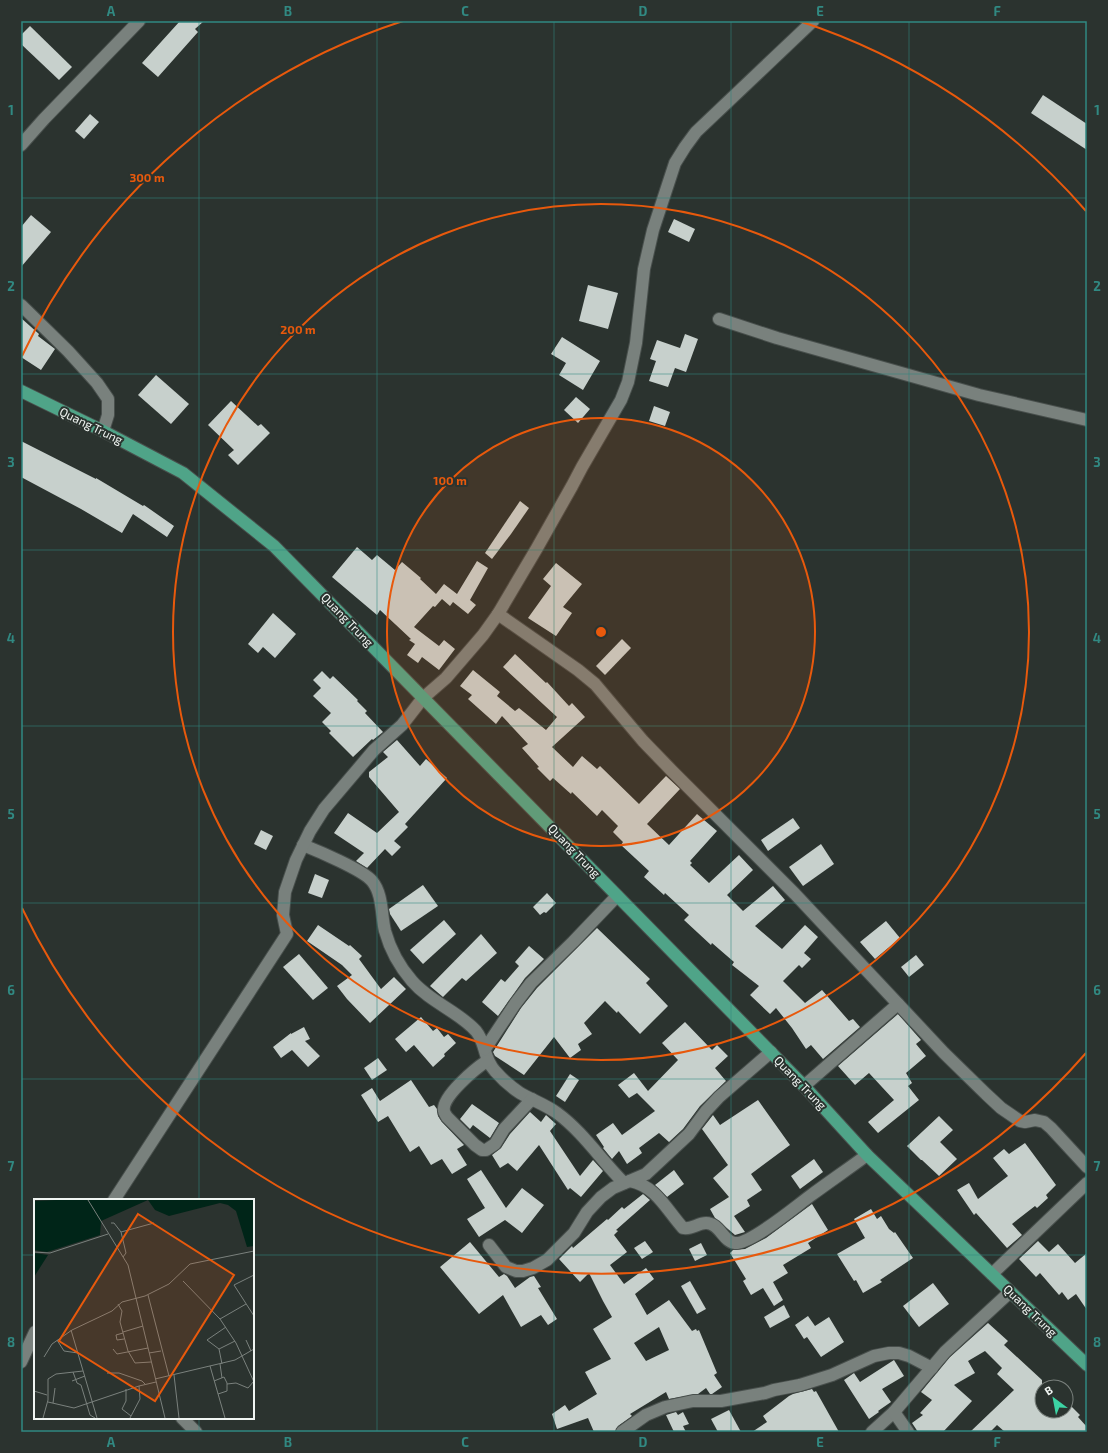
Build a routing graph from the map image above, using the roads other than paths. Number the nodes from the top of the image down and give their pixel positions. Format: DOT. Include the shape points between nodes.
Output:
graph roads {
  1 [pos="139,21"];
  2 [pos="814,21"];
  3 [pos="21,145"];
  4 [pos="21,306"];
  5 [pos="719,319"];
  6 [pos="21,391"];
  7 [pos="1087,420"];
  8 [pos="103,431"];
  9 [pos="498,614"];
  10 [pos="423,698"];
  11 [pos="303,844"];
  12 [pos="617,896"];
  13 [pos="898,1004"];
  14 [pos="771,1052"];
  15 [pos="486,1055"];
  16 [pos="804,1086"];
  17 [pos="532,1099"];
  18 [pos="867,1155"];
  19 [pos="1087,1167"];
  20 [pos="627,1182"];
  21 [pos="1087,1183"];
  22 [pos="115,1199"];
  23 [pos="489,1244"];
  24 [pos="992,1274"];
  25 [pos="1010,1292"];
  26 [pos="34,1334"];
  27 [pos="21,1362"];
  28 [pos="1087,1365"];
  29 [pos="932,1368"];
  30 [pos="894,1412"];
  31 [pos="183,1419"];
  32 [pos="196,1432"];
  33 [pos="622,1432"];
  34 [pos="872,1432"];
  35 [pos="908,1432"];
  1 -- 3 [label="street"];
  2 -- 9 [label="street" via="696,132 675,163 653,230 644,269 637,337 628,382 612,416"];
  4 -- 8 [label="street" via="68,351 108,399 108,415"];
  5 -- 7 [label="street" via="979,395"];
  6 -- 8 [label="main road, Quang Trung"];
  8 -- 10 [label="main road, Quang Trung" via="183,473 274,546"];
  9 -- 10 [label="street" via="461,662"];
  9 -- 13 [label="street" via="595,684 653,751 795,894"];
  10 -- 11 [label="street" via="402,725 374,750 328,804"];
  10 -- 12 [label="main road, Quang Trung"];
  11 -- 15 [label="street" via="364,874 373,882 378,892 385,931 399,963 426,994 476,1031"];
  11 -- 22 [label="street" via="285,892 283,915 287,934"];
  12 -- 14 [label="main road, Quang Trung"];
  12 -- 15 [label="street" via="531,983 515,1004"];
  13 -- 16 [label="street"];
  13 -- 19 [label="street" via="1001,1108 1020,1121 1044,1122"];
  14 -- 16 [label="main road, Quang Trung"];
  14 -- 20 [label="street" via="719,1098 689,1134 646,1174"];
  15 -- 17 [label="street" via="496,1072 511,1086"];
  15 -- 17 [label="street" via="448,1097 444,1106 446,1116 475,1146 486,1150 495,1144 504,1129"];
  16 -- 18 [label="main road, Quang Trung"];
  17 -- 20 [label="street" via="556,1112 569,1123"];
  18 -- 20 [label="street" via="769,1227 741,1242 734,1243 712,1224 683,1228 649,1188 637,1182"];
  18 -- 24 [label="main road, Quang Trung"];
  20 -- 23 [label="street" via="601,1196 564,1244 534,1268 516,1271 506,1267"];
  21 -- 24 [label="street"];
  24 -- 25 [label="main road, Quang Trung"];
  25 -- 28 [label="main road, Quang Trung"];
  25 -- 29 [label="street"];
  26 -- 27 [label="street"];
  29 -- 30 [label="street"];
  29 -- 33 [label="street" via="899,1353 874,1356 832,1375 800,1385 721,1401 693,1401 665,1407 646,1415"];
  30 -- 34 [label="street"];
  30 -- 35 [label="street"];
  31 -- 32 [label="street"];
}
